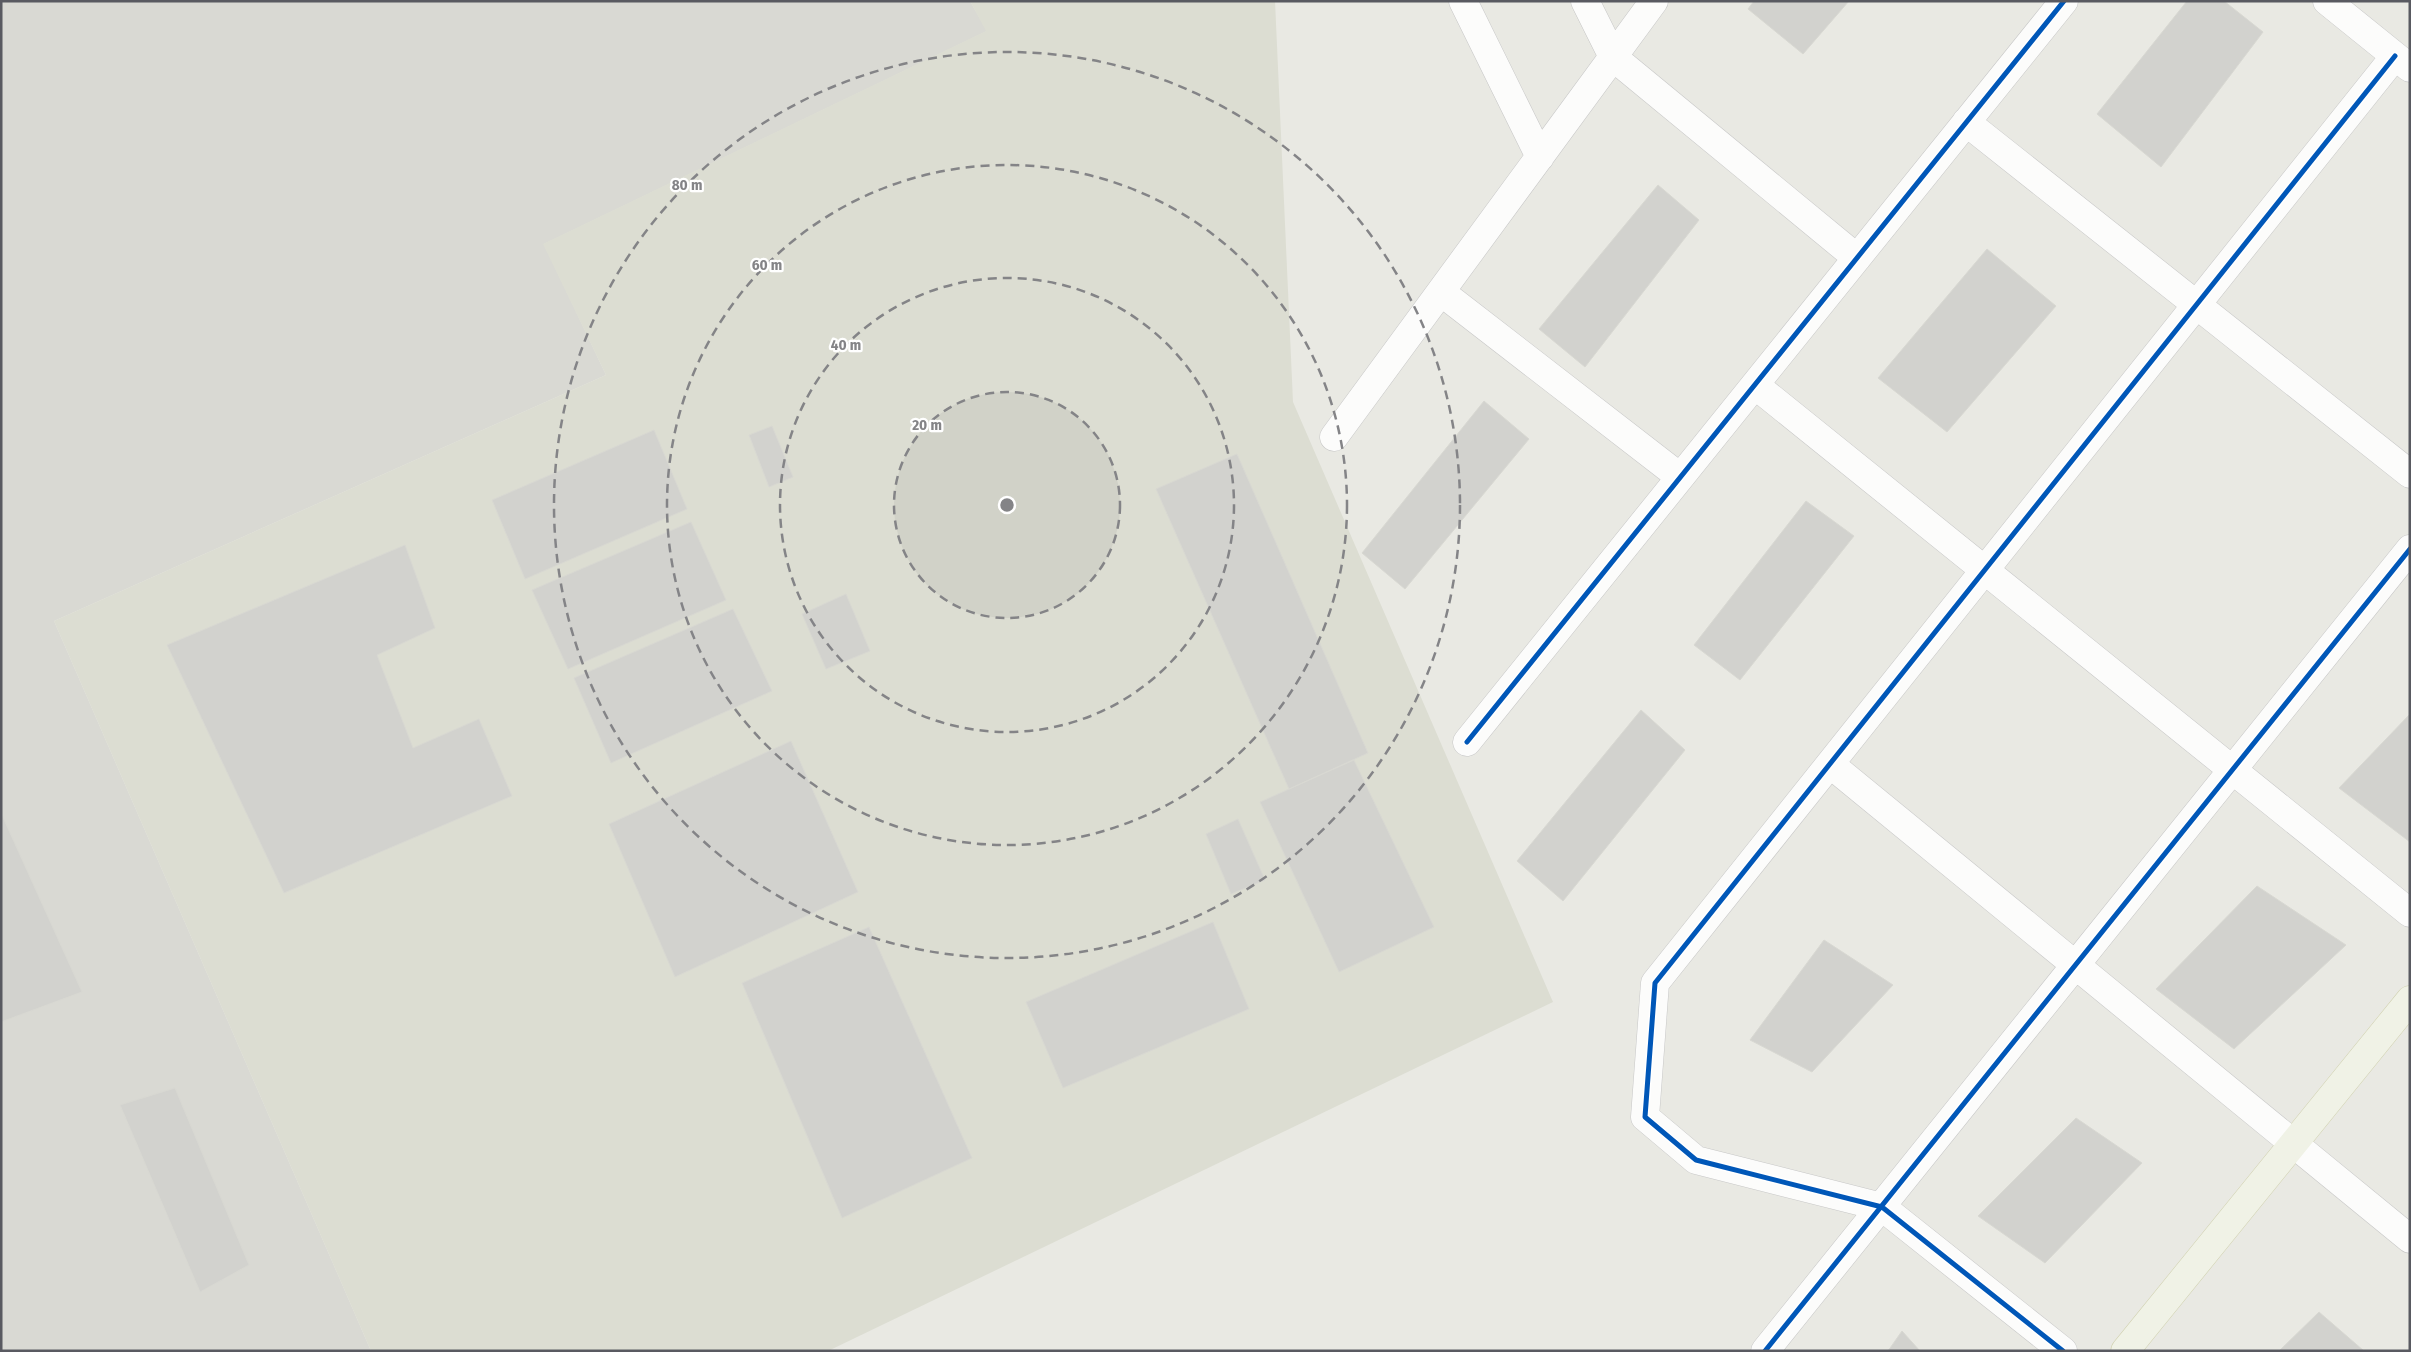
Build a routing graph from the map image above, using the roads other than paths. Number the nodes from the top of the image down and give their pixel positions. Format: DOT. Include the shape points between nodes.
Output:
graph roads {
  1 [pos="1463,1"];
  2 [pos="1585,1"];
  3 [pos="1654,1"];
  4 [pos="2064,1"];
  5 [pos="2327,1"];
  6 [pos="1613,57"];
  7 [pos="2402,62"];
  8 [pos="1966,122"];
  9 [pos="1540,157"];
  10 [pos="1857,258"];
  11 [pos="1441,292"];
  12 [pos="2196,305"];
  13 [pos="1754,385"];
  14 [pos="1334,437"];
  15 [pos="2410,474"];
  16 [pos="1680,477"];
  17 [pos="2410,549"];
  18 [pos="1984,570"];
  19 [pos="1467,742"];
  20 [pos="1830,764"];
  21 [pos="2232,770"];
  22 [pos="2410,913"];
  23 [pos="2075,964"];
  24 [pos="2410,1000"];
  25 [pos="2294,1144"];
  26 [pos="1882,1207"];
  27 [pos="2410,1239"];
  28 [pos="1766,1351"];
  29 [pos="2063,1351"];
  30 [pos="2125,1351"];
  1 -- 9 [label="street"];
  2 -- 6 [label="street"];
  3 -- 6 [label="street"];
  4 -- 8 [label="street"];
  5 -- 7 [label="street"];
  6 -- 9 [label="street"];
  6 -- 10 [label="street"];
  7 -- 12 [label="street"];
  8 -- 10 [label="street"];
  8 -- 12 [label="street"];
  9 -- 11 [label="street"];
  10 -- 13 [label="street"];
  11 -- 14 [label="street"];
  11 -- 16 [label="street"];
  12 -- 15 [label="street"];
  12 -- 18 [label="street"];
  13 -- 16 [label="street"];
  13 -- 18 [label="street"];
  16 -- 19 [label="street"];
  17 -- 21 [label="street"];
  18 -- 20 [label="street"];
  18 -- 21 [label="street"];
  20 -- 23 [label="street"];
  20 -- 26 [label="street" via="1655,983 1645,1117 1696,1160"];
  21 -- 22 [label="street"];
  21 -- 23 [label="street"];
  23 -- 25 [label="street"];
  23 -- 26 [label="street"];
  24 -- 25 [label="main road"];
  25 -- 27 [label="street"];
  25 -- 30 [label="main road"];
  26 -- 28 [label="street"];
  26 -- 29 [label="street"];
}
